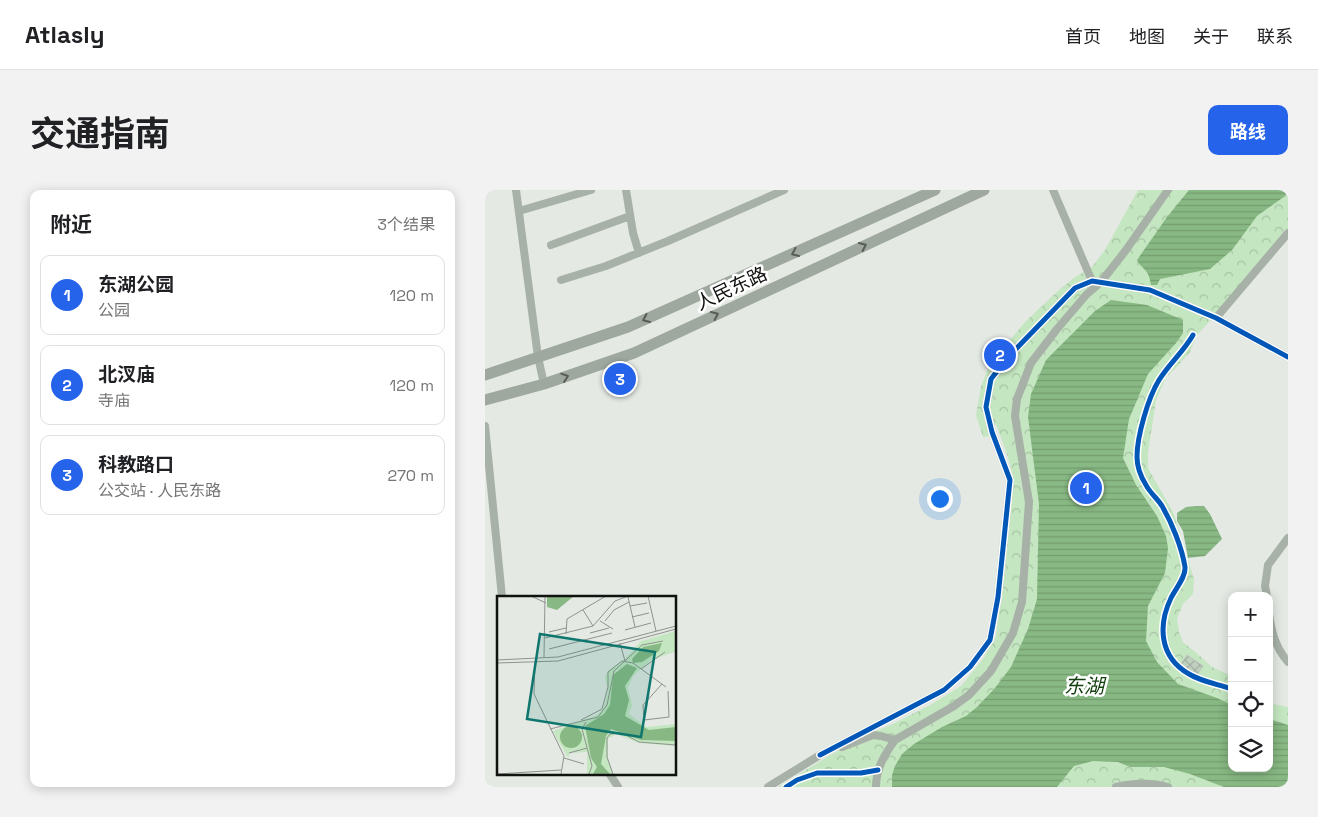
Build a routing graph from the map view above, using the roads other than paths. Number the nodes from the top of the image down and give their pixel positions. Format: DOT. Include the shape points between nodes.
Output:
graph roads {
  1 [pos="516,190"];
  2 [pos="591,190"];
  3 [pos="626,190"];
  4 [pos="784,190"];
  5 [pos="935,190"];
  6 [pos="984,190"];
  7 [pos="1053,190"];
  8 [pos="1168,190"];
  9 [pos="519,211"];
  10 [pos="630,216"];
  11 [pos="1288,233"];
  12 [pos="551,245"];
  13 [pos="639,253"];
  14 [pos="561,280"];
  15 [pos="1092,281"];
  16 [pos="1101,282"];
  17 [pos="1216,318"];
  18 [pos="538,357"];
  19 [pos="1288,357"];
  20 [pos="485,375"];
  21 [pos="544,384"];
  22 [pos="485,400"];
  23 [pos="485,426"];
  24 [pos="1288,538"];
  25 [pos="1266,592"];
  26 [pos="501,596"];
  27 [pos="1273,637"];
  28 [pos="1288,662"];
  29 [pos="895,740"];
  30 [pos="819,755"];
  31 [pos="610,774"];
  32 [pos="618,787"];
  33 [pos="768,787"];
  34 [pos="876,787"];
  35 [pos="1116,787"];
  36 [pos="1168,787"];
  1 -- 9 [label="street"];
  2 -- 9 [label="street"];
  3 -- 10 [label="street"];
  4 -- 13 [label="street"];
  5 -- 18 [label="main road, 人民东路, one-way" via="628,327"];
  21 -- 6 [label="main road, 人民东路, one-way" via="634,353"];
  7 -- 15 [label="street"];
  8 -- 16 [label="street"];
  9 -- 18 [label="street"];
  10 -- 12 [label="street"];
  10 -- 13 [label="street"];
  11 -- 17 [label="street"];
  13 -- 14 [label="street"];
  15 -- 16 [label="street"];
  15 -- 30 [label="street" via="1075,288 991,378 986,407 1010,480 998,597 990,640 970,667 944,690"];
  16 -- 17 [label="street" via="1150,290"];
  16 -- 29 [label="street" via="1087,294 1031,363 1017,399 1015,416 1029,502 1022,602 1013,633 991,671 969,695"];
  17 -- 19 [label="street"];
  18 -- 20 [label="main road, 人民东路"];
  18 -- 21 [label="street"];
  21 -- 22 [label="main road, 人民东路"];
  23 -- 26 [label="street"];
  24 -- 25 [label="street" via="1268,565"];
  27 -- 28 [label="street"];
  29 -- 30 [label="street" via="873,735"];
  29 -- 34 [label="street" via="877,770"];
  30 -- 33 [label="street"];
  31 -- 32 [label="street"];
  35 -- 36 [label="street" via="1146,783"];
}
